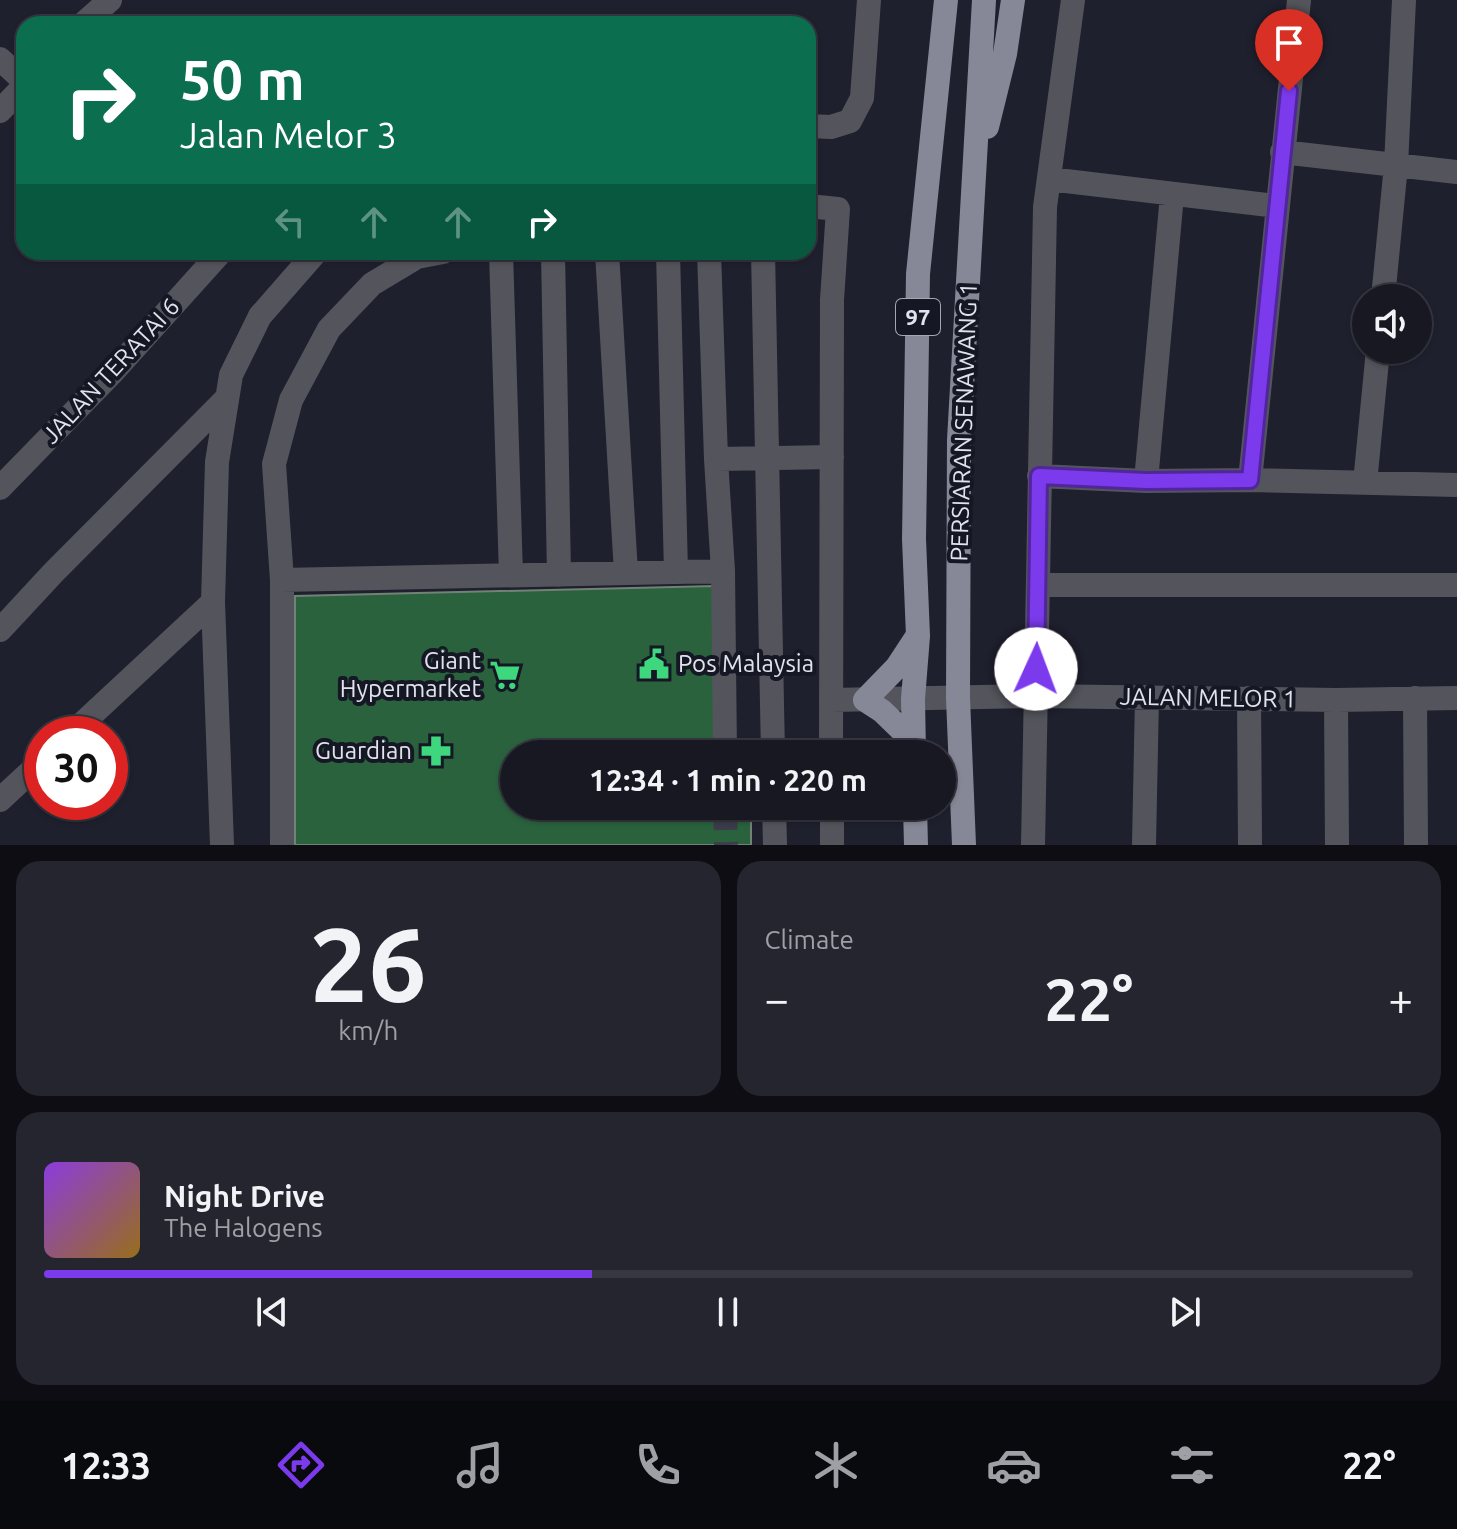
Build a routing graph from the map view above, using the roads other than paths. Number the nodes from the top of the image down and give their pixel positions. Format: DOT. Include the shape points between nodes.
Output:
graph roads {
  1 [pos="869,0"];
  2 [pos="946,0"];
  3 [pos="984,0"];
  4 [pos="1013,0"];
  5 [pos="1073,0"];
  6 [pos="1299,0"];
  7 [pos="1404,0"];
  8 [pos="0,59"];
  9 [pos="16,76"];
  10 [pos="16,93"];
  11 [pos="0,111"];
  12 [pos="816,126"];
  13 [pos="1282,152"];
  14 [pos="1396,165"];
  15 [pos="1457,172"];
  16 [pos="974,179"];
  17 [pos="1049,179"];
  18 [pos="1172,195"];
  19 [pos="1276,206"];
  20 [pos="816,207"];
  21 [pos="214,260"];
  22 [pos="309,260"];
  23 [pos="412,260"];
  24 [pos="501,260"];
  25 [pos="553,260"];
  26 [pos="607,260"];
  27 [pos="668,260"];
  28 [pos="709,260"];
  29 [pos="763,260"];
  30 [pos="1384,284"];
  31 [pos="1377,364"];
  32 [pos="227,398"];
  33 [pos="832,457"];
  34 [pos="768,458"];
  35 [pos="716,459"];
  36 [pos="1039,476"];
  37 [pos="1250,480"];
  38 [pos="1146,481"];
  39 [pos="1365,483"];
  40 [pos="1457,485"];
  41 [pos="0,488"];
  42 [pos="723,571"];
  43 [pos="676,572"];
  44 [pos="626,573"];
  45 [pos="511,575"];
  46 [pos="559,575"];
  47 [pos="282,580"];
  48 [pos="1039,585"];
  49 [pos="1457,585"];
  50 [pos="213,602"];
  51 [pos="0,630"];
  52 [pos="918,636"];
  53 [pos="1035,696"];
  54 [pos="1147,697"];
  55 [pos="958,698"];
  56 [pos="1249,698"];
  57 [pos="1415,698"];
  58 [pos="1457,698"];
  59 [pos="913,699"];
  60 [pos="831,700"];
  61 [pos="865,700"];
  62 [pos="1336,700"];
  63 [pos="90,716"];
  64 [pos="725,740"];
  65 [pos="773,740"];
  66 [pos="831,740"];
  67 [pos="907,740"];
  68 [pos="914,740"];
  69 [pos="24,778"];
  70 [pos="0,800"];
  71 [pos="774,820"];
  72 [pos="832,820"];
  73 [pos="915,820"];
  74 [pos="222,845"];
  75 [pos="282,845"];
  76 [pos="775,845"];
  77 [pos="832,845"];
  78 [pos="916,845"];
  79 [pos="964,845"];
  80 [pos="1033,845"];
  81 [pos="1144,845"];
  82 [pos="1250,845"];
  83 [pos="1337,845"];
  84 [pos="1416,845"];
  1 -- 12 [label="street" via="862,98 850,121"];
  2 -- 52 [label="main road, PERSIARAN SENAWANG 1 / 97" via="918,274"];
  3 -- 16 [label="main road, PERSIARAN SENAWANG 1 / 97"];
  4 -- 16 [label="main road"];
  5 -- 17 [label="street"];
  6 -- 13 [label="street"];
  7 -- 14 [label="street"];
  8 -- 9 [label="street"];
  10 -- 11 [label="street"];
  13 -- 14 [label="street"];
  13 -- 19 [label="street"];
  14 -- 15 [label="street"];
  14 -- 30 [label="street"];
  16 -- 55 [label="main road, PERSIARAN SENAWANG 1 / 97" via="959,440"];
  17 -- 18 [label="street"];
  17 -- 36 [label="street"];
  18 -- 19 [label="street"];
  18 -- 38 [label="street"];
  19 -- 37 [label="street"];
  20 -- 33 [label="street" via="838,209"];
  21 -- 41 [label="street, JALAN TERATAI 6"];
  22 -- 32 [label="street" via="260,316 231,375"];
  23 -- 47 [label="street" via="372,284 329,329 291,400 274,464"];
  24 -- 45 [label="street"];
  25 -- 46 [label="street"];
  26 -- 44 [label="street"];
  27 -- 43 [label="street"];
  28 -- 35 [label="street"];
  29 -- 34 [label="street"];
  31 -- 39 [label="street"];
  32 -- 50 [label="street" via="217,462"];
  32 -- 51 [label="street"];
  33 -- 34 [label="street"];
  33 -- 60 [label="street"];
  34 -- 35 [label="street"];
  34 -- 65 [label="street"];
  35 -- 42 [label="street"];
  36 -- 38 [label="street"];
  36 -- 48 [label="street"];
  37 -- 38 [label="street"];
  37 -- 39 [label="street"];
  39 -- 40 [label="street"];
  42 -- 43 [label="street"];
  42 -- 64 [label="street"];
  43 -- 44 [label="street"];
  44 -- 46 [label="street"];
  45 -- 46 [label="street"];
  45 -- 47 [label="street"];
  47 -- 75 [label="street"];
  48 -- 49 [label="street"];
  48 -- 53 [label="street"];
  50 -- 63 [label="street"];
  50 -- 74 [label="street"];
  52 -- 59 [label="main road, PERSIARAN SENAWANG 1 / 97"];
  52 -- 61 [label="main road"];
  53 -- 54 [label="street, JALAN MELOR 1"];
  53 -- 55 [label="street, JALAN MELOR 1"];
  53 -- 80 [label="street"];
  54 -- 56 [label="street, JALAN MELOR 1"];
  54 -- 81 [label="street"];
  55 -- 59 [label="street, JALAN MELOR 1"];
  55 -- 79 [label="main road, PERSIARAN SENAWANG 1 / 97"];
  56 -- 62 [label="street, JALAN MELOR 1"];
  56 -- 82 [label="street"];
  57 -- 58 [label="street, JALAN MELOR 1"];
  57 -- 62 [label="street, JALAN MELOR 1"];
  57 -- 84 [label="street"];
  59 -- 61 [label="street, JALAN MELOR 1"];
  59 -- 68 [label="main road, PERSIARAN SENAWANG 1 / 97"];
  60 -- 61 [label="street, JALAN MELOR 1"];
  60 -- 66 [label="street"];
  61 -- 67 [label="main road"];
  62 -- 83 [label="street"];
  69 -- 70 [label="street"];
  71 -- 76 [label="street"];
  72 -- 77 [label="street"];
  73 -- 78 [label="main road"];
}
